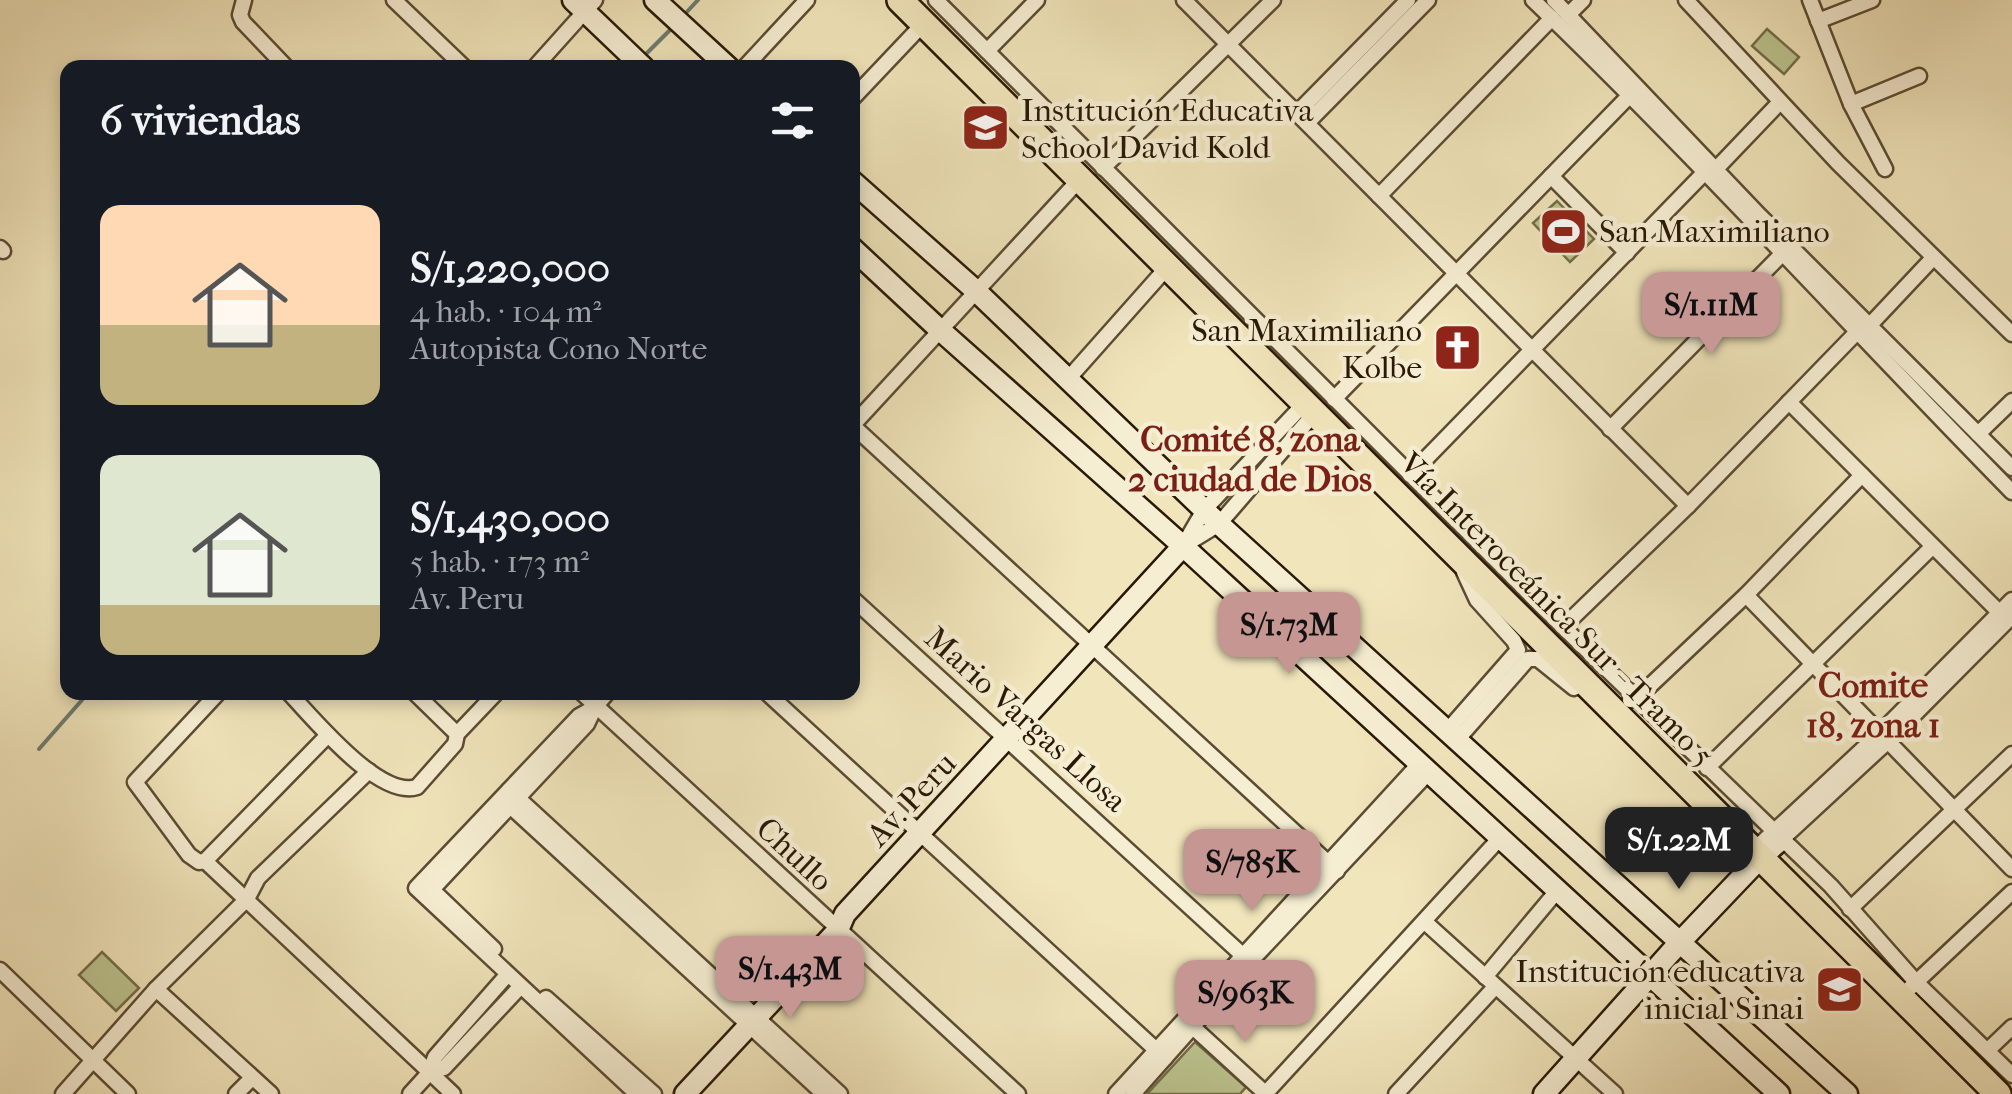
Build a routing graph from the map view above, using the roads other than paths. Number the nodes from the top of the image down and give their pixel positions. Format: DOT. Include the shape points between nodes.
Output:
graph roads {
  1 [pos="394,0"];
  2 [pos="807,0"];
  3 [pos="900,0"];
  4 [pos="1038,0"];
  5 [pos="1184,0"];
  6 [pos="1272,0"];
  7 [pos="1408,0"];
  8 [pos="1428,0"];
  9 [pos="1533,0"];
  10 [pos="1554,0"];
  11 [pos="1583,0"];
  12 [pos="1686,0"];
  13 [pos="1810,0"];
  14 [pos="1872,0"];
  15 [pos="585,4"];
  16 [pos="660,5"];
  17 [pos="242,8"];
  18 [pos="930,11"];
  19 [pos="1568,15"];
  20 [pos="1552,18"];
  21 [pos="1818,21"];
  22 [pos="1226,45"];
  23 [pos="987,51"];
  24 [pos="279,60"];
  25 [pos="457,60"];
  26 [pos="540,60"];
  27 [pos="636,60"];
  28 [pos="720,60"];
  29 [pos="751,60"];
  30 [pos="1919,76"];
  31 [pos="860,90"];
  32 [pos="1631,94"];
  33 [pos="1780,102"];
  34 [pos="1851,104"];
  35 [pos="1302,118"];
  36 [pos="1104,168"];
  37 [pos="1885,168"];
  38 [pos="1710,170"];
  39 [pos="1551,176"];
  40 [pos="1079,180"];
  41 [pos="860,189"];
  42 [pos="1379,196"];
  43 [pos="1626,253"];
  44 [pos="860,255"];
  45 [pos="1781,255"];
  46 [pos="1176,258"];
  47 [pos="1933,258"];
  48 [pos="1457,272"];
  49 [pos="975,290"];
  50 [pos="940,330"];
  51 [pos="1863,330"];
  52 [pos="2012,334"];
  53 [pos="1532,351"];
  54 [pos="1068,379"];
  55 [pos="1789,402"];
  56 [pos="2012,402"];
  57 [pos="1317,406"];
  58 [pos="860,417"];
  59 [pos="1610,429"];
  60 [pos="860,433"];
  61 [pos="1978,434"];
  62 [pos="2012,468"];
  63 [pos="1410,474"];
  64 [pos="1862,476"];
  65 [pos="2012,492"];
  66 [pos="1688,506"];
  67 [pos="1212,517"];
  68 [pos="1183,546"];
  69 [pos="1932,547"];
  70 [pos="1452,549"];
  71 [pos="1746,595"];
  72 [pos="2012,600"];
  73 [pos="860,605"];
  74 [pos="2008,619"];
  75 [pos="1562,628"];
  76 [pos="1093,648"];
  77 [pos="1812,666"];
  78 [pos="1636,699"];
  79 [pos="212,700"];
  80 [pos="296,700"];
  81 [pos="422,700"];
  82 [pos="489,700"];
  83 [pos="589,700"];
  84 [pos="602,700"];
  85 [pos="775,700"];
  86 [pos="1603,700"];
  87 [pos="596,707"];
  88 [pos="457,734"];
  89 [pos="328,735"];
  90 [pos="1452,736"];
  91 [pos="1883,738"];
  92 [pos="1006,739"];
  93 [pos="2012,754"];
  94 [pos="1424,768"];
  95 [pos="1707,768"];
  96 [pos="369,771"];
  97 [pos="511,797"];
  98 [pos="1956,810"];
  99 [pos="920,833"];
  100 [pos="1778,836"];
  101 [pos="1500,838"];
  102 [pos="1757,853"];
  103 [pos="205,861"];
  104 [pos="1333,867"];
  105 [pos="2012,869"];
  106 [pos="427,889"];
  107 [pos="1557,891"];
  108 [pos="2012,892"];
  109 [pos="247,900"];
  110 [pos="1850,909"];
  111 [pos="1425,922"];
  112 [pos="838,923"];
  113 [pos="1676,938"];
  114 [pos="1247,959"];
  115 [pos="0,970"];
  116 [pos="1648,973"];
  117 [pos="507,974"];
  118 [pos="1490,982"];
  119 [pos="520,987"];
  120 [pos="156,989"];
  121 [pos="1908,990"];
  122 [pos="750,1019"];
  123 [pos="2012,1026"];
  124 [pos="1194,1028"];
  125 [pos="1988,1050"];
  126 [pos="1160,1054"];
  127 [pos="1572,1055"];
  128 [pos="92,1062"];
  129 [pos="430,1072"];
  130 [pos="2012,1075"];
  131 [pos="252,1078"];
  132 [pos="63,1094"];
  133 [pos="128,1094"];
  134 [pos="236,1094"];
  135 [pos="271,1094"];
  136 [pos="410,1094"];
  137 [pos="454,1094"];
  138 [pos="637,1094"];
  139 [pos="654,1094"];
  140 [pos="670,1094"];
  141 [pos="686,1094"];
  142 [pos="824,1094"];
  143 [pos="840,1094"];
  144 [pos="1018,1094"];
  145 [pos="1116,1094"];
  146 [pos="1133,1094"];
  147 [pos="1266,1094"];
  148 [pos="1396,1094"];
  149 [pos="1529,1094"];
  150 [pos="1544,1094"];
  151 [pos="1615,1094"];
  152 [pos="1779,1094"];
  153 [pos="1848,1094"];
  154 [pos="1998,1094"];
  1 -- 25 [label="street"];
  2 -- 29 [label="street"];
  3 -- 18 [label="highway, Vía Interoceánica Sur - Tramo 5"];
  4 -- 23 [label="street"];
  5 -- 22 [label="street"];
  6 -- 22 [label="street"];
  7 -- 35 [label="street"];
  8 -- 35 [label="street"];
  9 -- 20 [label="street"];
  10 -- 19 [label="street"];
  11 -- 19 [label="street"];
  12 -- 33 [label="street"];
  13 -- 21 [label="street"];
  14 -- 21 [label="street"];
  15 -- 26 [label="street"];
  15 -- 27 [label="main road"];
  16 -- 28 [label="main road"];
  17 -- 24 [label="street" via="250,32"];
  18 -- 23 [label="street"];
  18 -- 31 [label="street"];
  18 -- 40 [label="highway, Vía Interoceánica Sur - Tramo 5"];
  19 -- 38 [label="street"];
  20 -- 32 [label="street"];
  20 -- 42 [label="street"];
  21 -- 34 [label="street"];
  22 -- 35 [label="street"];
  22 -- 36 [label="street"];
  23 -- 36 [label="street"];
  30 -- 34 [label="street"];
  32 -- 38 [label="street"];
  32 -- 39 [label="street"];
  33 -- 38 [label="street"];
  33 -- 47 [label="street"];
  34 -- 37 [label="street"];
  35 -- 42 [label="street"];
  36 -- 46 [label="street"];
  38 -- 43 [label="street"];
  38 -- 45 [label="street"];
  38 -- 51 [label="street"];
  39 -- 43 [label="street"];
  39 -- 48 [label="street"];
  40 -- 46 [label="highway, Vía Interoceánica Sur - Tramo 5"];
  40 -- 49 [label="street"];
  41 -- 49 [label="main road"];
  42 -- 48 [label="street"];
  43 -- 53 [label="street"];
  44 -- 50 [label="main road"];
  45 -- 51 [label="street"];
  45 -- 59 [label="street"];
  46 -- 54 [label="street"];
  46 -- 57 [label="highway, Vía Interoceánica Sur - Tramo 5"];
  47 -- 51 [label="street"];
  47 -- 52 [label="street"];
  48 -- 53 [label="street"];
  48 -- 57 [label="street"];
  49 -- 50 [label="street"];
  49 -- 54 [label="main road"];
  50 -- 58 [label="street"];
  50 -- 68 [label="main road"];
  51 -- 55 [label="street"];
  51 -- 61 [label="street"];
  51 -- 65 [label="street"];
  53 -- 59 [label="street"];
  53 -- 63 [label="street"];
  54 -- 67 [label="main road"];
  55 -- 64 [label="street"];
  55 -- 66 [label="street"];
  56 -- 61 [label="street"];
  57 -- 63 [label="street"];
  57 -- 67 [label="street"];
  57 -- 70 [label="highway, Vía Interoceánica Sur - Tramo 5"];
  59 -- 66 [label="street"];
  60 -- 76 [label="street"];
  61 -- 62 [label="street"];
  63 -- 75 [label="street"];
  64 -- 69 [label="street"];
  64 -- 71 [label="street"];
  66 -- 75 [label="street"];
  67 -- 68 [label="street"];
  67 -- 90 [label="main road"];
  68 -- 76 [label="main road, Av. Peru"];
  68 -- 94 [label="main road"];
  69 -- 74 [label="street"];
  69 -- 77 [label="street"];
  70 -- 86 [label="highway, Vía Interoceánica Sur - Tramo 5"];
  70 -- 90 [label="street" via="1477,600 1518,650"];
  71 -- 77 [label="street"];
  71 -- 78 [label="street"];
  72 -- 74 [label="street"];
  73 -- 92 [label="street, Mario Vargas Llosa"];
  74 -- 91 [label="street"];
  75 -- 78 [label="street"];
  76 -- 92 [label="main road, Av. Peru"];
  76 -- 104 [label="street"];
  77 -- 91 [label="street"];
  77 -- 95 [label="street"];
  78 -- 86 [label="street"];
  78 -- 95 [label="street"];
  79 -- 103 [label="street" via="135,782 190,855"];
  80 -- 89 [label="street"];
  81 -- 88 [label="street"];
  82 -- 88 [label="street"];
  83 -- 87 [label="street, Chullo"];
  84 -- 87 [label="street"];
  85 -- 99 [label="street"];
  86 -- 90 [label="street" via="1528,659"];
  86 -- 102 [label="highway, Vía Interoceánica Sur - Tramo 5"];
  87 -- 97 [label="street" via="587,724"];
  87 -- 112 [label="street, Chullo"];
  88 -- 96 [label="street" via="417,787 388,783"];
  89 -- 96 [label="street"];
  89 -- 103 [label="street"];
  90 -- 113 [label="main road"];
  91 -- 98 [label="street"];
  91 -- 100 [label="street"];
  92 -- 99 [label="main road, Av. Peru"];
  92 -- 114 [label="street, Mario Vargas Llosa"];
  93 -- 98 [label="street"];
  94 -- 101 [label="main road"];
  94 -- 104 [label="street"];
  95 -- 100 [label="street"];
  96 -- 109 [label="street" via="258,878"];
  97 -- 106 [label="street"];
  97 -- 122 [label="street"];
  98 -- 105 [label="street"];
  98 -- 110 [label="street"];
  99 -- 112 [label="main road, Av. Peru"];
  99 -- 126 [label="street"];
  100 -- 102 [label="main road"];
  100 -- 110 [label="street"];
  101 -- 107 [label="main road"];
  101 -- 111 [label="street"];
  102 -- 113 [label="main road"];
  102 -- 121 [label="highway, Vía Interoceánica Sur - Tramo 5"];
  103 -- 109 [label="street"];
  104 -- 114 [label="street"];
  106 -- 117 [label="street"];
  106 -- 139 [label="street"];
  107 -- 116 [label="main road"];
  107 -- 118 [label="street"];
  108 -- 121 [label="street"];
  109 -- 120 [label="street"];
  109 -- 129 [label="street"];
  110 -- 121 [label="street"];
  111 -- 118 [label="street"];
  111 -- 147 [label="street"];
  112 -- 122 [label="main road, Av. Peru"];
  112 -- 144 [label="street, Chullo"];
  113 -- 116 [label="main road"];
  113 -- 153 [label="main road"];
  114 -- 124 [label="street"];
  114 -- 126 [label="street"];
  115 -- 128 [label="street"];
  116 -- 127 [label="main road"];
  116 -- 152 [label="main road"];
  117 -- 119 [label="street"];
  117 -- 129 [label="street" via="434,1057"];
  118 -- 127 [label="street"];
  118 -- 148 [label="street"];
  119 -- 129 [label="street" via="444,1068"];
  119 -- 138 [label="street"];
  120 -- 128 [label="street"];
  120 -- 131 [label="street"];
  121 -- 125 [label="street"];
  121 -- 154 [label="highway, Vía Interoceánica Sur - Tramo 5"];
  122 -- 140 [label="main road"];
  122 -- 141 [label="main road, Av. Peru"];
  122 -- 142 [label="street"];
  122 -- 143 [label="street"];
  123 -- 125 [label="street"];
  124 -- 126 [label="street"];
  124 -- 147 [label="street"];
  125 -- 130 [label="street"];
  126 -- 145 [label="street"];
  126 -- 146 [label="street"];
  127 -- 149 [label="main road"];
  127 -- 150 [label="main road"];
  127 -- 151 [label="street"];
  128 -- 132 [label="street"];
  128 -- 133 [label="street"];
  129 -- 136 [label="street"];
  129 -- 137 [label="street"];
  131 -- 134 [label="street"];
  131 -- 135 [label="street"];
}
